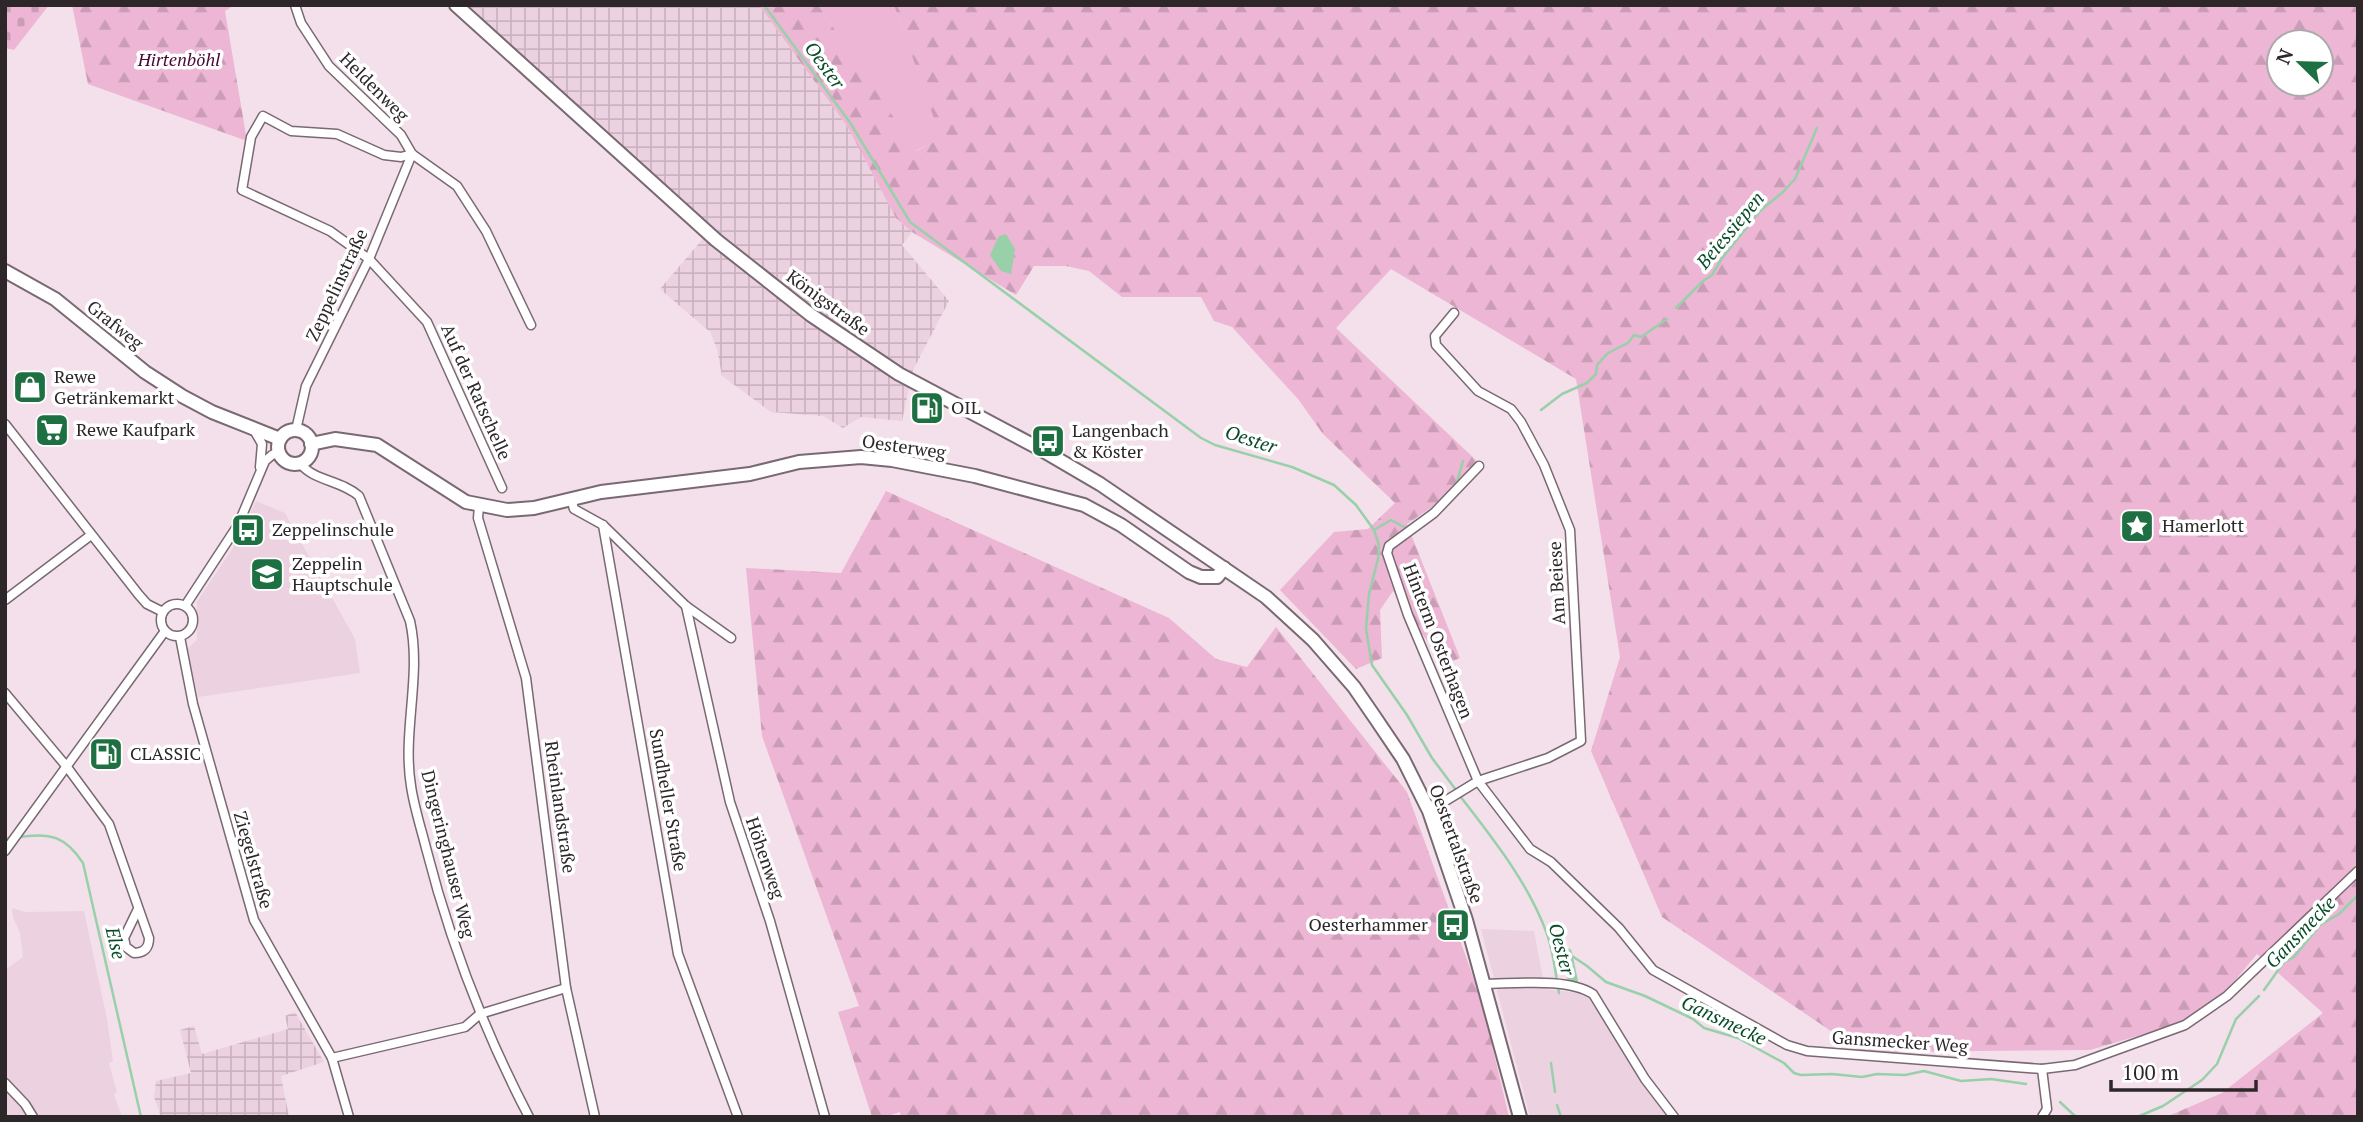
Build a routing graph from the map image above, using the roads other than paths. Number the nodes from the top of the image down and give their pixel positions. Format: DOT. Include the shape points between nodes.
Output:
graph roads {
  1 [pos="295,5"];
  2 [pos="456,5"];
  3 [pos="412,154"];
  4 [pos="369,260"];
  5 [pos="5,271"];
  6 [pos="1454,313"];
  7 [pos="531,325"];
  8 [pos="5,424"];
  9 [pos="252,428"];
  10 [pos="296,430"];
  11 [pos="311,443"];
  12 [pos="279,445"];
  13 [pos="300,463"];
  14 [pos="1479,466"];
  15 [pos="260,472"];
  16 [pos="502,488"];
  17 [pos="571,499"];
  18 [pos="479,506"];
  19 [pos="603,525"];
  20 [pos="91,535"];
  21 [pos="1224,568"];
  22 [pos="5,600"];
  23 [pos="185,606"];
  24 [pos="686,606"];
  25 [pos="163,612"];
  26 [pos="164,631"];
  27 [pos="180,636"];
  28 [pos="731,638"];
  29 [pos="5,693"];
  30 [pos="67,767"];
  31 [pos="1475,784"];
  32 [pos="1429,811"];
  33 [pos="6,850"];
  34 [pos="2358,871"];
  35 [pos="138,909"];
  36 [pos="1483,984"];
  37 [pos="566,988"];
  38 [pos="480,1014"];
  39 [pos="332,1058"];
  40 [pos="2042,1069"];
  41 [pos="5,1083"];
  42 [pos="33,1117"];
  43 [pos="349,1117"];
  44 [pos="529,1117"];
  45 [pos="596,1117"];
  46 [pos="738,1117"];
  47 [pos="825,1117"];
  48 [pos="1520,1117"];
  49 [pos="1674,1117"];
  50 [pos="2042,1117"];
  1 -- 3 [label="street, Heldenweg" via="301,23 329,66 401,135"];
  2 -- 21 [label="main road, Königstraße" via="716,240 811,314 899,374 1100,484"];
  3 -- 4 [label="street, Zeppelinstraße"];
  3 -- 4 [label="street, Auf der Ratschelle" via="384,155 337,134 291,131 263,116 251,137 242,190 330,231"];
  3 -- 7 [label="street" via="457,186 486,231"];
  4 -- 10 [label="street, Zeppelinstraße" via="306,386"];
  4 -- 16 [label="street, Auf der Ratschelle" via="427,322"];
  5 -- 9 [label="main road, Grafweg" via="55,299 164,385 196,405"];
  6 -- 31 [label="street, Am Beiese" via="1435,336 1436,345 1478,391 1511,410 1521,422 1570,530 1580,741 1548,758"];
  8 -- 20 [label="street"];
  9 -- 12 [label="main road, Grafweg"];
  9 -- 15 [label="street" via="262,444"];
  10 -- 11 [label="main road" via="306,434"];
  10 -- 12 [label="main road" via="287,432"];
  11 -- 13 [label="main road" via="310,453"];
  11 -- 18 [label="main road" via="335,439 377,445 455,496"];
  12 -- 13 [label="main road, Grafweg" via="289,463"];
  12 -- 15 [label="street"];
  13 -- 38 [label="street, Dingeringhauser Weg" via="359,496 410,621 415,643 411,787 434,878"];
  14 -- 31 [label="street, Hinterm Osterhagen" via="1434,513 1389,546 1387,553"];
  15 -- 23 [label="street" via="238,526"];
  17 -- 18 [label="main road, Oesterweg" via="513,510"];
  17 -- 19 [label="street" via="574,509"];
  17 -- 21 [label="main road, Oesterweg" via="799,463 872,457 975,476 1071,501 1121,525 1189,572 1217,577"];
  18 -- 37 [label="street, Rheinlandstraße" via="478,518 526,678"];
  19 -- 24 [label="street"];
  19 -- 46 [label="street, Sundheller Straße" via="678,954"];
  20 -- 22 [label="street"];
  20 -- 25 [label="street" via="139,596"];
  21 -- 32 [label="main road, Oestertalstraße" via="1266,597 1347,678 1403,759"];
  23 -- 25 [label="street" via="173,605"];
  23 -- 27 [label="street" via="193,625"];
  24 -- 28 [label="street"];
  24 -- 47 [label="street, Höhenweg" via="730,802 770,921"];
  25 -- 26 [label="street"];
  26 -- 27 [label="street"];
  26 -- 30 [label="street"];
  27 -- 39 [label="street, Ziegelstraße" via="193,705 254,920"];
  29 -- 30 [label="street"];
  30 -- 33 [label="street"];
  30 -- 35 [label="street" via="109,824"];
  31 -- 32 [label="street, Am Beiese"];
  31 -- 40 [label="street, Gansmecker Weg" via="1530,849 1551,862 1619,928 1653,970 1787,1045 1807,1051"];
  32 -- 36 [label="main road, Oestertalstraße"];
  34 -- 40 [label="street, Gansmecker Weg" via="2227,996 2185,1025 2075,1065"];
  35 -- 35 [label="street" via="124,938 134,953 149,943"];
  36 -- 48 [label="main road, Oestertalstraße"];
  36 -- 49 [label="street" via="1551,983 1586,989"];
  37 -- 38 [label="street"];
  37 -- 45 [label="street, Rheinlandstraße"];
  38 -- 39 [label="street" via="465,1027"];
  38 -- 44 [label="street, Dingeringhauser Weg"];
  39 -- 43 [label="street, Ziegelstraße"];
  40 -- 50 [label="street" via="2048,1110"];
  41 -- 42 [label="street"];
}
